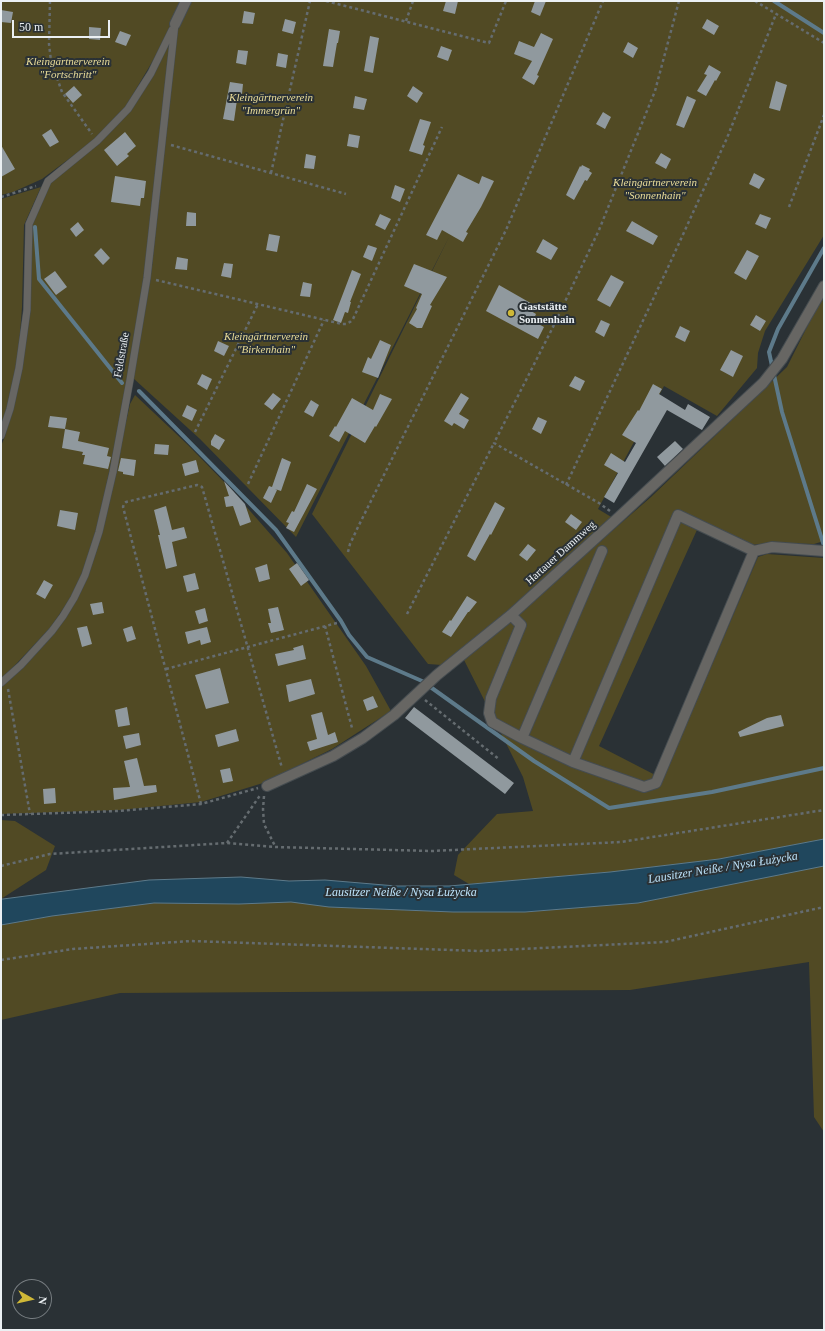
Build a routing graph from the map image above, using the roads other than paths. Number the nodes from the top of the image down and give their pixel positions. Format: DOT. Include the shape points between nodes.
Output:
graph roads {
  1 [pos="186,1"];
  2 [pos="175,24"];
  3 [pos="824,286"];
  4 [pos="1,436"];
  5 [pos="602,551"];
  6 [pos="754,551"];
  7 [pos="824,551"];
  8 [pos="511,615"];
  9 [pos="4,681"];
  10 [pos="522,738"];
  11 [pos="574,762"];
  12 [pos="267,786"];
  1 -- 2 [label="street, Feldstraße"];
  2 -- 4 [label="lane" via="151,73 128,109 97,141 48,181 29,224 27,310 10,409"];
  2 -- 9 [label="lane, Feldstraße" via="147,278 113,472 93,552 74,598 63,616"];
  3 -- 8 [label="street, Hartauer Dammweg" via="780,363 767,379"];
  5 -- 10 [label="street"];
  6 -- 7 [label="street" via="772,547"];
  6 -- 11 [label="street" via="656,783 644,787"];
  6 -- 11 [label="street" via="678,515"];
  8 -- 10 [label="street" via="521,625 491,698 489,713 492,722"];
  8 -- 12 [label="street, Hartauer Dammweg" via="431,680 394,715 363,738 333,756"];
  10 -- 11 [label="street"];
}
